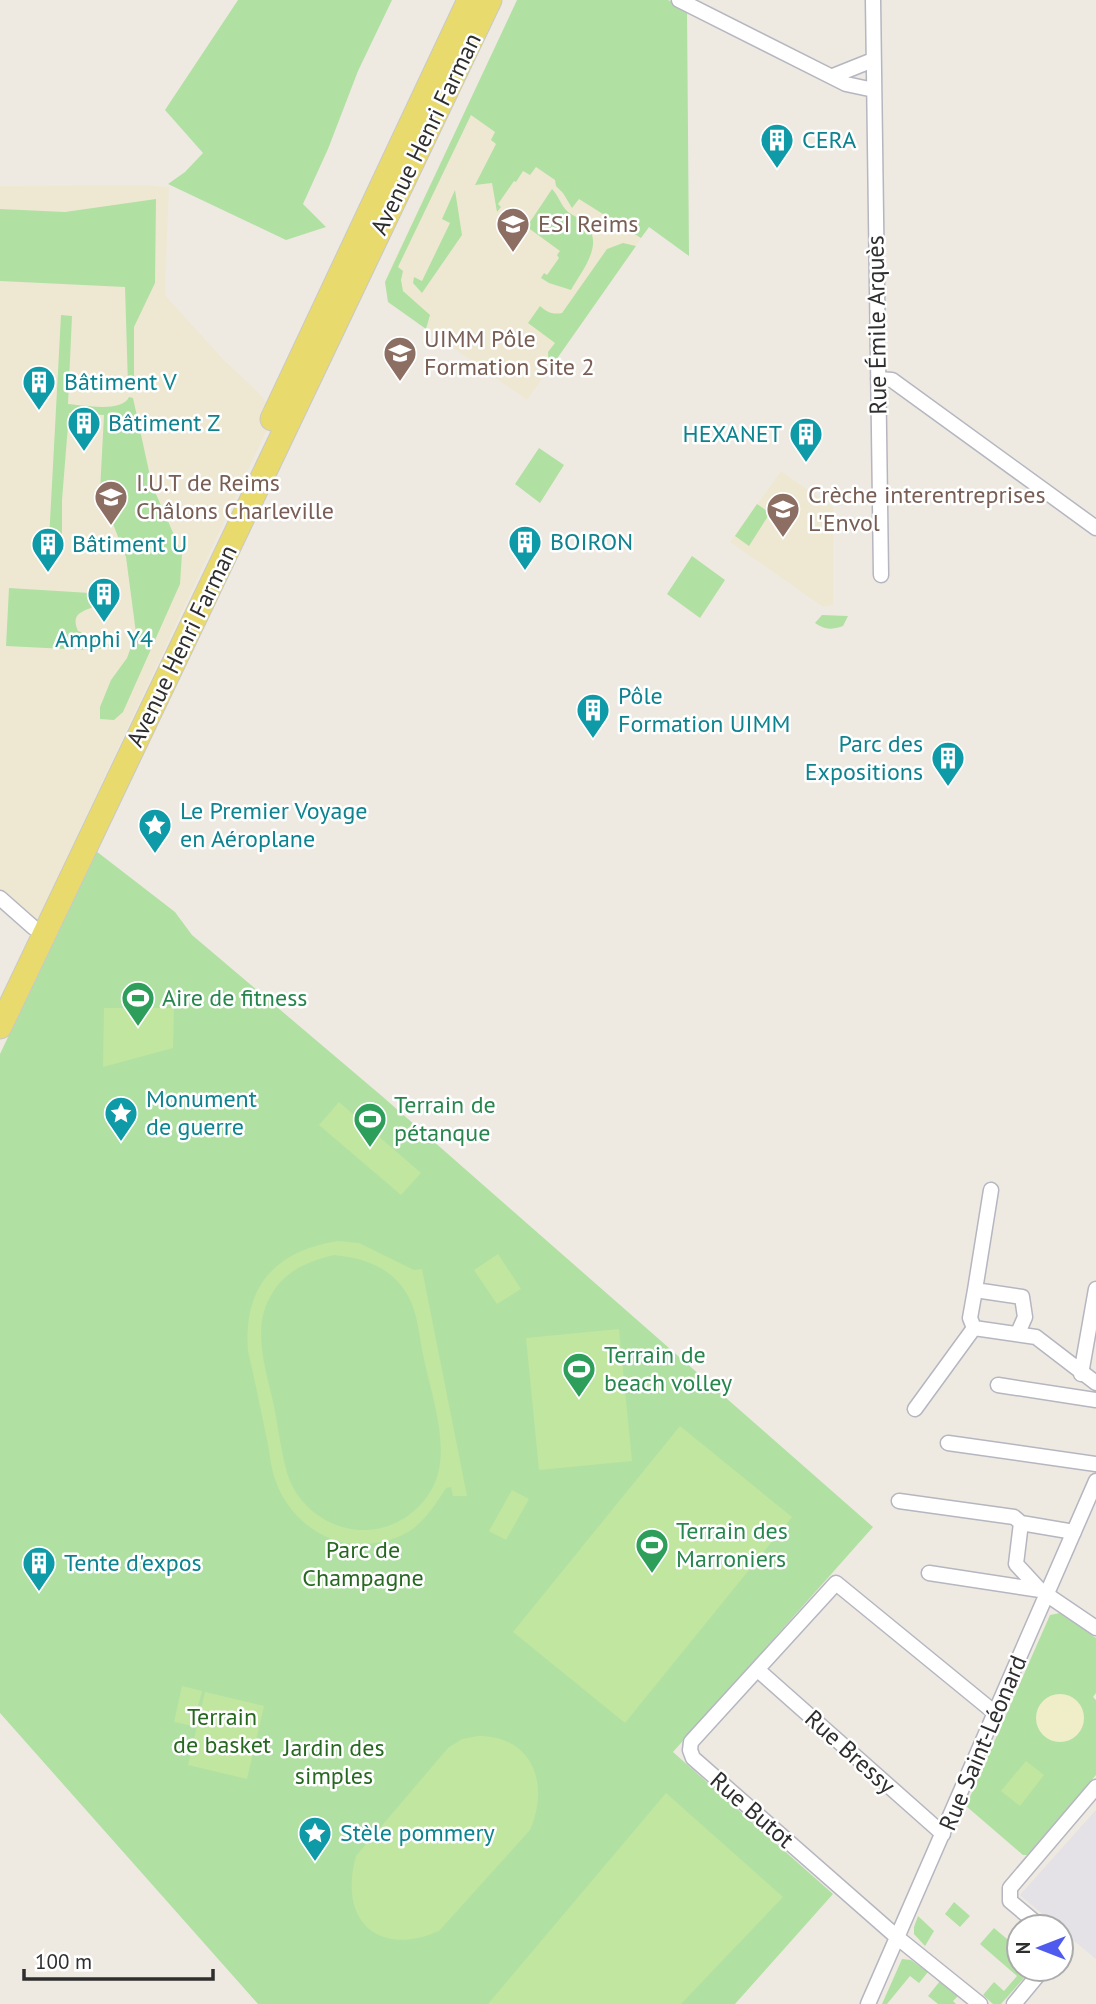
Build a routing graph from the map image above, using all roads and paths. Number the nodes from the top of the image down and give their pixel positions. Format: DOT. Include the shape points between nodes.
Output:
graph roads {
  1 [pos="469,0"];
  2 [pos="491,0"];
  3 [pos="678,0"];
  4 [pos="873,0"];
  5 [pos="873,60"];
  6 [pos="832,76"];
  7 [pos="874,83"];
  8 [pos="878,379"];
  9 [pos="1096,528"];
  10 [pos="881,575"];
  11 [pos="0,898"];
  12 [pos="34,928"];
  13 [pos="0,999"];
  14 [pos="0,1027"];
  15 [pos="991,1190"];
  16 [pos="1096,1289"];
  17 [pos="975,1290"];
  18 [pos="974,1328"];
  19 [pos="1018,1333"];
  20 [pos="1082,1374"];
  21 [pos="1096,1383"];
  22 [pos="998,1385"];
  23 [pos="1096,1400"];
  24 [pos="915,1409"];
  25 [pos="948,1443"];
  26 [pos="1096,1464"];
  27 [pos="1096,1481"];
  28 [pos="899,1501"];
  29 [pos="1021,1522"];
  30 [pos="1074,1532"];
  31 [pos="929,1573"];
  32 [pos="1043,1593"];
  33 [pos="1096,1628"];
  34 [pos="758,1670"];
  35 [pos="995,1713"];
  36 [pos="1096,1787"];
  37 [pos="943,1834"];
  38 [pos="1024,1913"];
  39 [pos="898,1938"];
  40 [pos="1032,1983"];
  41 [pos="868,2004"];
  42 [pos="980,2004"];
  43 [pos="1014,2004"];
  1 -- 12 [label="main road, Avenue Henri Farman"];
  2 -- 14 [label="main road, Avenue Henri Farman"];
  3 -- 6 [label="street"];
  4 -- 5 [label="street, Rue Émile Arquès"];
  5 -- 6 [label="street"];
  5 -- 7 [label="street, Rue Émile Arquès"];
  6 -- 7 [label="street" via="846,84"];
  7 -- 8 [label="street, Rue Émile Arquès"];
  8 -- 9 [label="street" via="892,380"];
  8 -- 10 [label="street, Rue Émile Arquès"];
  11 -- 12 [label="street"];
  12 -- 13 [label="main road, Avenue Henri Farman"];
  15 -- 17 [label="street"];
  16 -- 20 [label="street"];
  17 -- 18 [label="street" via="970,1318"];
  17 -- 19 [label="street" via="1022,1297 1025,1317"];
  18 -- 19 [label="street"];
  18 -- 24 [label="street"];
  19 -- 20 [label="street" via="1036,1337"];
  20 -- 21 [label="street"];
  22 -- 23 [label="street"];
  25 -- 26 [label="street"];
  27 -- 30 [label="street, Rue Saint-Léonard"];
  28 -- 29 [label="street" via="1014,1517"];
  29 -- 30 [label="street"];
  29 -- 32 [label="street" via="1016,1564"];
  30 -- 32 [label="street, Rue Saint-Léonard"];
  31 -- 32 [label="street"];
  32 -- 33 [label="street"];
  32 -- 35 [label="street, Rue Saint-Léonard"];
  34 -- 35 [label="street" via="836,1583"];
  34 -- 37 [label="street, Rue Bressy"];
  34 -- 39 [label="street, Rue Butot" via="691,1742 693,1758"];
  35 -- 37 [label="street, Rue Saint-Léonard"];
  36 -- 38 [label="street" via="1010,1888 1010,1901"];
  37 -- 39 [label="street, Rue Saint-Léonard"];
  39 -- 41 [label="street, Rue Saint-Léonard"];
  39 -- 42 [label="street"];
  40 -- 43 [label="street"];
}
